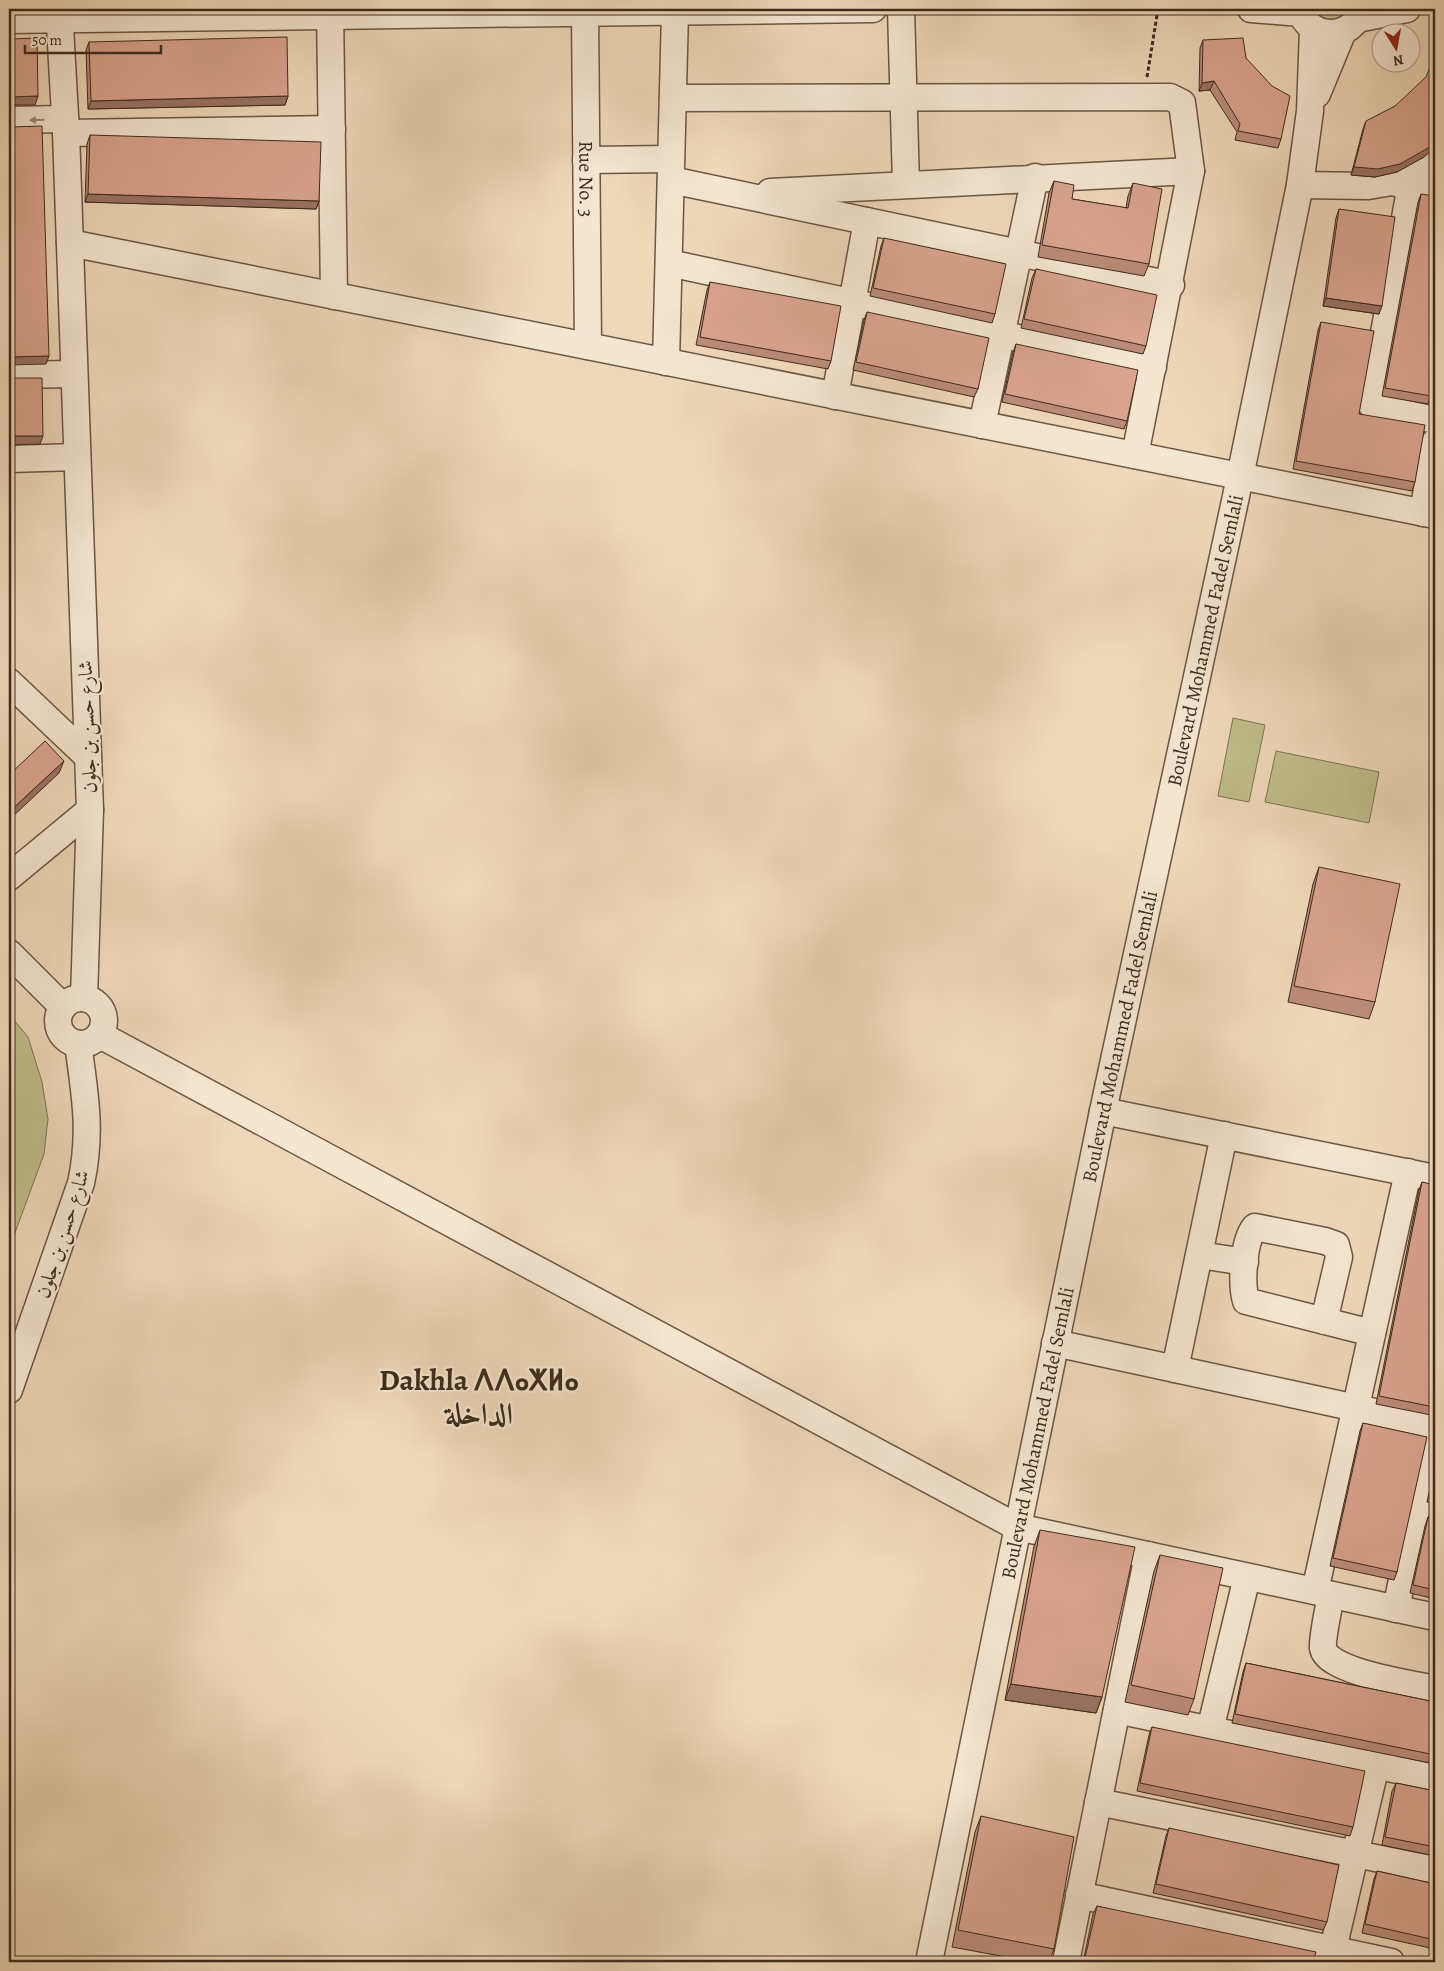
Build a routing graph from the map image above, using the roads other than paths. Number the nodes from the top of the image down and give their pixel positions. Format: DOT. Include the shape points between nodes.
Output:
graph roads {
  1 [pos="811,9"];
  2 [pos="873,9"];
  3 [pos="901,9"];
  4 [pos="1251,9"];
  5 [pos="1407,9"];
  6 [pos="685,11"];
  7 [pos="330,12"];
  8 [pos="585,13"];
  9 [pos="59,14"];
  10 [pos="1305,17"];
  11 [pos="9,20"];
  12 [pos="1354,20"];
  13 [pos="673,98"];
  14 [pos="904,98"];
  15 [pos="1310,111"];
  16 [pos="9,120"];
  17 [pos="65,126"];
  18 [pos="332,129"];
  19 [pos="586,160"];
  20 [pos="1435,160"];
  21 [pos="671,169"];
  22 [pos="1191,171"];
  23 [pos="1035,177"];
  24 [pos="906,184"];
  25 [pos="1300,185"];
  26 [pos="1413,186"];
  27 [pos="735,194"];
  28 [pos="867,222"];
  29 [pos="70,243"];
  30 [pos="1018,254"];
  31 [pos="669,263"];
  32 [pos="1170,285"];
  33 [pos="334,296"];
  34 [pos="852,302"];
  35 [pos="1000,333"];
  36 [pos="588,346"];
  37 [pos="666,362"];
  38 [pos="1153,368"];
  39 [pos="74,374"];
  40 [pos="9,375"];
  41 [pos="835,396"];
  42 [pos="1435,420"];
  43 [pos="982,425"];
  44 [pos="1435,442"];
  45 [pos="1135,455"];
  46 [pos="9,458"];
  47 [pos="77,458"];
  48 [pos="1239,476"];
  49 [pos="1429,514"];
  50 [pos="9,682"];
  51 [pos="88,757"];
  52 [pos="90,810"];
  53 [pos="9,877"];
  54 [pos="9,953"];
  55 [pos="73,1002"];
  56 [pos="89,1040"];
  57 [pos="1102,1111"];
  58 [pos="1224,1135"];
  59 [pos="1408,1172"];
  60 [pos="1435,1178"];
  61 [pos="1200,1255"];
  62 [pos="1245,1262"];
  63 [pos="1324,1321"];
  64 [pos="1372,1333"];
  65 [pos="1055,1342"];
  66 [pos="1175,1368"];
  67 [pos="9,1390"];
  68 [pos="1356,1408"];
  69 [pos="1435,1423"];
  70 [pos="1426,1511"];
  71 [pos="1017,1527"];
  72 [pos="1148,1556"];
  73 [pos="1247,1577"];
  74 [pos="1323,1593"];
  75 [pos="1396,1609"];
  76 [pos="1435,1617"];
  77 [pos="1435,1689"];
  78 [pos="1117,1710"];
  79 [pos="1210,1730"];
  80 [pos="1376,1765"];
  81 [pos="1435,1778"];
  82 [pos="1098,1802"];
  83 [pos="1355,1854"];
  84 [pos="1435,1870"];
  85 [pos="1080,1896"];
  86 [pos="1332,1956"];
  87 [pos="929,1962"];
  88 [pos="1066,1962"];
  89 [pos="1391,1962"];
  1 -- 2 [label="street"];
  1 -- 6 [label="street"];
  3 -- 14 [label="street"];
  4 -- 10 [label="street"];
  5 -- 12 [label="street"];
  6 -- 8 [label="street"];
  6 -- 13 [label="street"];
  7 -- 8 [label="street"];
  7 -- 9 [label="street"];
  7 -- 18 [label="street"];
  8 -- 19 [label="street, Rue No. 3"];
  9 -- 11 [label="street"];
  9 -- 17 [label="street, شارع حسن بن جلون"];
  10 -- 12 [label="street" via="1322,33 1333,34"];
  10 -- 15 [label="street, Boulevard Mohammed Fadel Semlali"];
  12 -- 15 [label="street, Boulevard Mohammed Fadel Semlali"];
  13 -- 14 [label="street"];
  13 -- 21 [label="street"];
  14 -- 22 [label="street" via="1170,97 1182,103"];
  14 -- 24 [label="street"];
  15 -- 25 [label="street, Boulevard Mohammed Fadel Semlali"];
  17 -- 16 [label="street, one-way"];
  17 -- 18 [label="street"];
  17 -- 29 [label="street, شارع حسن بن جلون"];
  18 -- 33 [label="street"];
  19 -- 21 [label="street"];
  19 -- 36 [label="street, Rue No. 3"];
  20 -- 26 [label="street"];
  21 -- 27 [label="street"];
  21 -- 31 [label="street"];
  22 -- 23 [label="street"];
  22 -- 32 [label="street"];
  23 -- 24 [label="street"];
  23 -- 30 [label="street"];
  24 -- 27 [label="street"];
  25 -- 26 [label="street"];
  25 -- 48 [label="street, Boulevard Mohammed Fadel Semlali"];
  26 -- 42 [label="street" via="1371,404"];
  27 -- 28 [label="street"];
  28 -- 30 [label="street"];
  28 -- 34 [label="street"];
  29 -- 33 [label="street"];
  29 -- 39 [label="street, شارع حسن بن جلون"];
  30 -- 32 [label="street"];
  30 -- 35 [label="street"];
  31 -- 34 [label="street"];
  31 -- 37 [label="street"];
  32 -- 38 [label="street"];
  33 -- 36 [label="street"];
  34 -- 35 [label="street"];
  34 -- 41 [label="street"];
  35 -- 38 [label="street"];
  35 -- 43 [label="street"];
  36 -- 37 [label="street"];
  37 -- 41 [label="street"];
  38 -- 45 [label="street"];
  39 -- 40 [label="street"];
  39 -- 47 [label="street, شارع حسن بن جلون"];
  41 -- 43 [label="street"];
  43 -- 45 [label="street"];
  44 -- 49 [label="street"];
  45 -- 48 [label="street"];
  46 -- 47 [label="street"];
  47 -- 51 [label="street, شارع حسن بن جلون"];
  48 -- 49 [label="street"];
  48 -- 57 [label="street, Boulevard Mohammed Fadel Semlali"];
  50 -- 51 [label="street"];
  51 -- 52 [label="street, شارع حسن بن جلون"];
  52 -- 53 [label="street"];
  52 -- 55 [label="street, شارع حسن بن جلون"];
  54 -- 55 [label="street"];
  55 -- 56 [label="street" via="59,1014 59,1030 64,1037"];
  55 -- 56 [label="street" via="99,1005 103,1012 104,1028"];
  56 -- 67 [label="street, شارع حسن بن جلون" via="86,1160 81,1183"];
  56 -- 71 [label="street"];
  57 -- 58 [label="street"];
  57 -- 65 [label="street, Boulevard Mohammed Fadel Semlali"];
  58 -- 59 [label="street"];
  58 -- 61 [label="street"];
  59 -- 60 [label="street"];
  59 -- 64 [label="street"];
  61 -- 62 [label="street"];
  61 -- 66 [label="street"];
  62 -- 63 [label="street" via="1242,1290 1246,1301"];
  62 -- 63 [label="street" via="1248,1235 1255,1227 1336,1245 1339,1257"];
  63 -- 64 [label="street"];
  64 -- 68 [label="street"];
  65 -- 66 [label="street"];
  65 -- 71 [label="street, Boulevard Mohammed Fadel Semlali"];
  66 -- 68 [label="street"];
  68 -- 69 [label="street"];
  68 -- 74 [label="street"];
  69 -- 70 [label="street"];
  70 -- 75 [label="street"];
  71 -- 72 [label="street"];
  71 -- 87 [label="street, Boulevard Mohammed Fadel Semlali"];
  72 -- 73 [label="street"];
  72 -- 78 [label="street"];
  73 -- 74 [label="street"];
  73 -- 79 [label="street"];
  74 -- 75 [label="street"];
  74 -- 77 [label="street" via="1323,1648 1330,1660 1344,1668"];
  75 -- 76 [label="street"];
  78 -- 79 [label="street"];
  78 -- 82 [label="street"];
  79 -- 80 [label="street"];
  80 -- 81 [label="street"];
  80 -- 83 [label="street"];
  82 -- 83 [label="street"];
  82 -- 85 [label="street"];
  83 -- 84 [label="street"];
  83 -- 86 [label="street"];
  85 -- 86 [label="street"];
  85 -- 88 [label="street"];
  86 -- 89 [label="street"];
}
